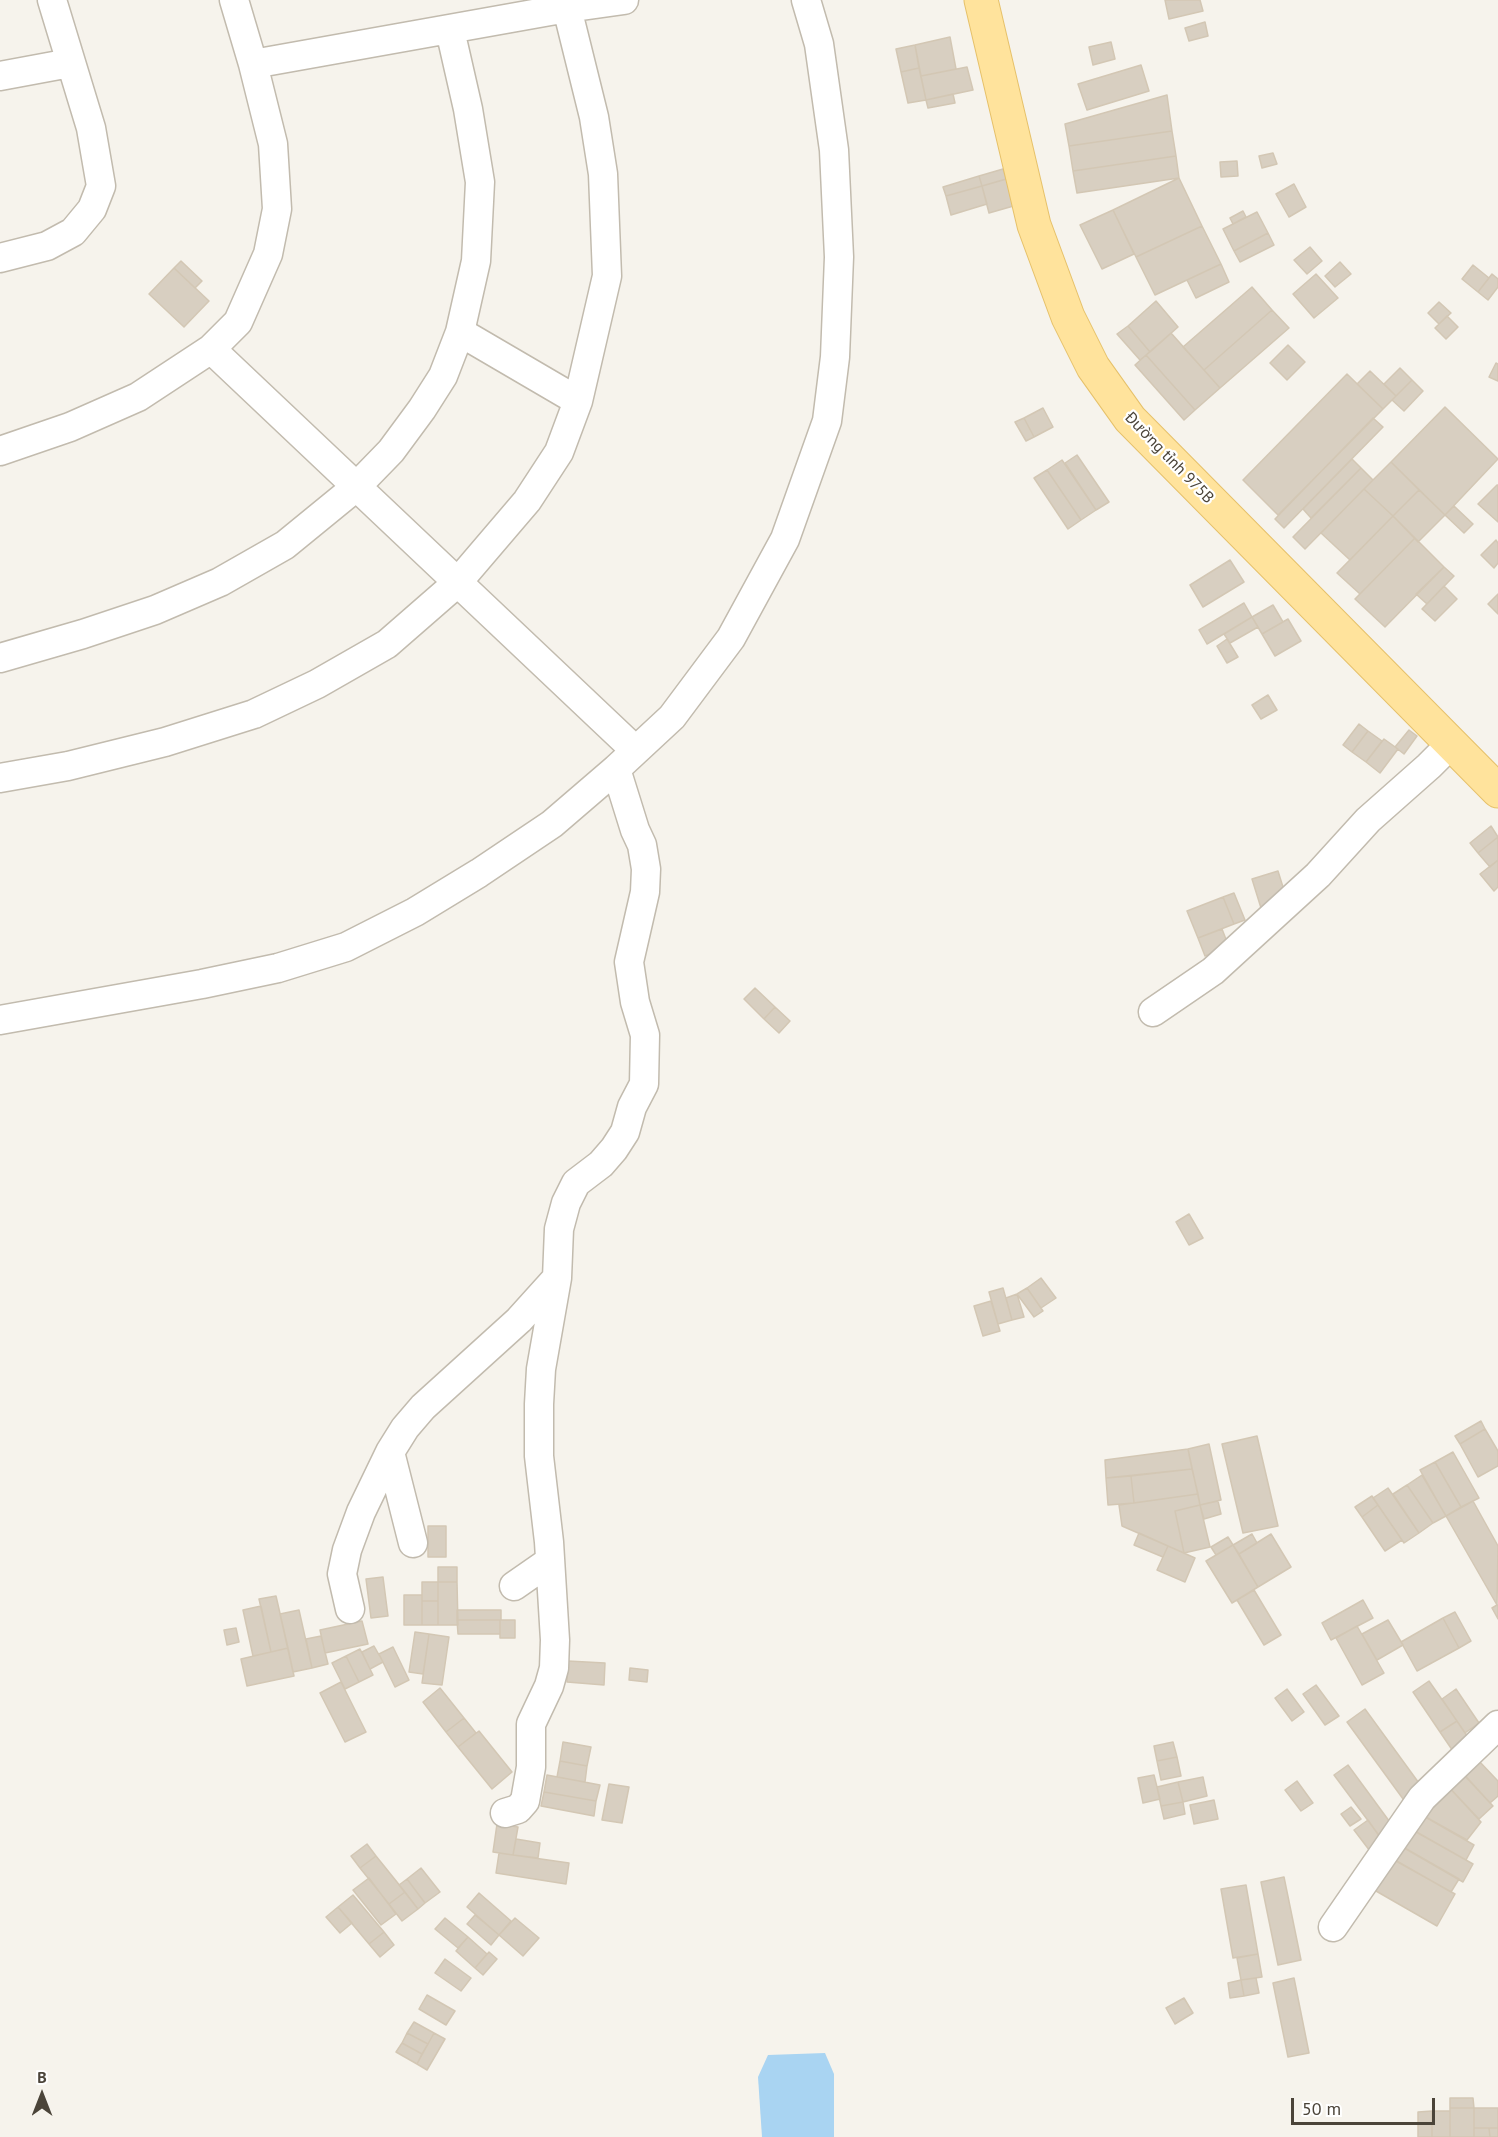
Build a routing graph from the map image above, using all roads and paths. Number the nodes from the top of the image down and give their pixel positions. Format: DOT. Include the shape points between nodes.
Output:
graph roads {
  1 [pos="52,0"];
  2 [pos="234,0"];
  3 [pos="624,0"];
  4 [pos="806,0"];
  5 [pos="981,0"];
  6 [pos="567,8"];
  7 [pos="450,30"];
  8 [pos="70,63"];
  9 [pos="253,64"];
  10 [pos="0,76"];
  11 [pos="0,258"];
  12 [pos="460,332"];
  13 [pos="211,349"];
  14 [pos="578,401"];
  15 [pos="0,451"];
  16 [pos="356,487"];
  17 [pos="457,583"];
  18 [pos="0,658"];
  19 [pos="1452,743"];
  20 [pos="626,760"];
  21 [pos="0,778"];
  22 [pos="1498,791"];
  23 [pos="1153,1012"];
  24 [pos="0,1020"];
  25 [pos="557,1278"];
  26 [pos="390,1452"];
  27 [pos="414,1543"];
  28 [pos="550,1561"];
  29 [pos="514,1586"];
  30 [pos="350,1609"];
  31 [pos="1498,1725"];
  32 [pos="505,1813"];
  33 [pos="1333,1927"];
  1 -- 8 [label="street"];
  2 -- 9 [label="street"];
  3 -- 6 [label="street"];
  4 -- 20 [label="street" via="819,44 834,150 839,257 836,357 827,421 785,539 731,638 672,717"];
  5 -- 19 [label="main road, Đường tỉnh 975B" via="1034,225 1068,317 1093,367 1130,419"];
  6 -- 7 [label="street"];
  6 -- 14 [label="street" via="594,117 607,231 608,276"];
  7 -- 9 [label="street"];
  7 -- 12 [label="street" via="480,182 476,261"];
  8 -- 10 [label="street"];
  8 -- 11 [label="street" via="91,128 101,186 92,209 73,232 46,246"];
  9 -- 13 [label="street" via="273,144 277,209 268,254 238,322"];
  12 -- 14 [label="street"];
  12 -- 16 [label="street" via="443,376 422,409"];
  13 -- 15 [label="street" via="138,397"];
  13 -- 16 [label="street"];
  14 -- 17 [label="street" via="559,452 527,501"];
  16 -- 17 [label="street"];
  16 -- 18 [label="street" via="285,545 220,582 155,610"];
  17 -- 20 [label="street"];
  17 -- 21 [label="street" via="387,644 254,714 78,764"];
  19 -- 22 [label="main road, Đường tỉnh 975B"];
  19 -- 23 [label="street" via="1368,820 1318,875 1213,971"];
  20 -- 24 [label="street" via="552,824 479,873 346,947 278,968"];
  20 -- 25 [label="street" via="635,830 646,869 645,892 629,962 634,1002 645,1035 644,1084 614,1149 576,1183 566,1203 559,1229"];
  25 -- 26 [label="street" via="519,1320 423,1407"];
  25 -- 28 [label="street" via="539,1404 539,1456"];
  26 -- 27 [label="street"];
  26 -- 30 [label="street" via="347,1550 342,1574"];
  28 -- 29 [label="street"];
  28 -- 32 [label="street" via="554,1668 531,1724 531,1767 525,1801 519,1809"];
  31 -- 33 [label="street" via="1422,1798"];
}
